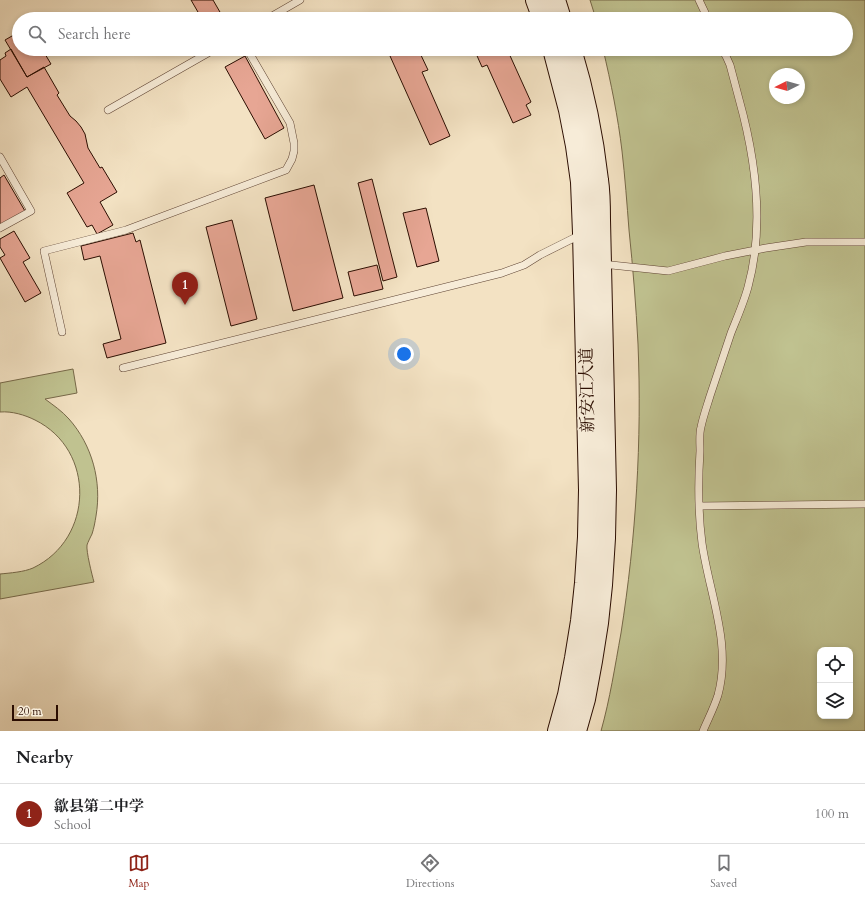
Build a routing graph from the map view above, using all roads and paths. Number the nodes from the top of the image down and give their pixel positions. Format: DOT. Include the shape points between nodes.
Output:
graph roads {
  1 [pos="300,0"];
  2 [pos="536,0"];
  3 [pos="554,0"];
  4 [pos="699,0"];
  5 [pos="279,12"];
  6 [pos="540,12"];
  7 [pos="558,12"];
  8 [pos="705,12"];
  9 [pos="203,56"];
  10 [pos="251,56"];
  11 [pos="555,56"];
  12 [pos="573,56"];
  13 [pos="725,56"];
  14 [pos="108,110"];
  15 [pos="0,157"];
  16 [pos="0,228"];
  17 [pos="583,233"];
  18 [pos="865,242"];
  19 [pos="755,250"];
  20 [pos="602,264"];
  21 [pos="62,332"];
  22 [pos="123,368"];
  23 [pos="865,504"];
  24 [pos="699,506"];
  25 [pos="558,731"];
  26 [pos="576,731"];
  27 [pos="703,731"];
  1 -- 5 [label="lane"];
  2 -- 6 [label="main road"];
  3 -- 7 [label="main road"];
  4 -- 8 [label="lane"];
  9 -- 14 [label="lane"];
  10 -- 21 [label="lane" via="290,123 294,151 290,165 286,170 126,230 44,251"];
  11 -- 17 [label="main road, 新安江大道" via="576,146 581,182"];
  12 -- 20 [label="main road, 新安江大道" via="593,143 599,189"];
  13 -- 19 [label="lane" via="744,118 754,168 757,192"];
  15 -- 16 [label="lane" via="31,211"];
  17 -- 22 [label="lane" via="524,265 502,273"];
  17 -- 25 [label="main road, 新安江大道" via="588,537 575,658"];
  18 -- 19 [label="lane" via="806,242"];
  19 -- 20 [label="lane" via="668,271"];
  19 -- 24 [label="lane" via="748,287 701,427"];
  20 -- 26 [label="main road, 新安江大道" via="605,538 594,653"];
  23 -- 24 [label="lane"];
  24 -- 27 [label="lane" via="704,554 722,652 718,694"];
}
